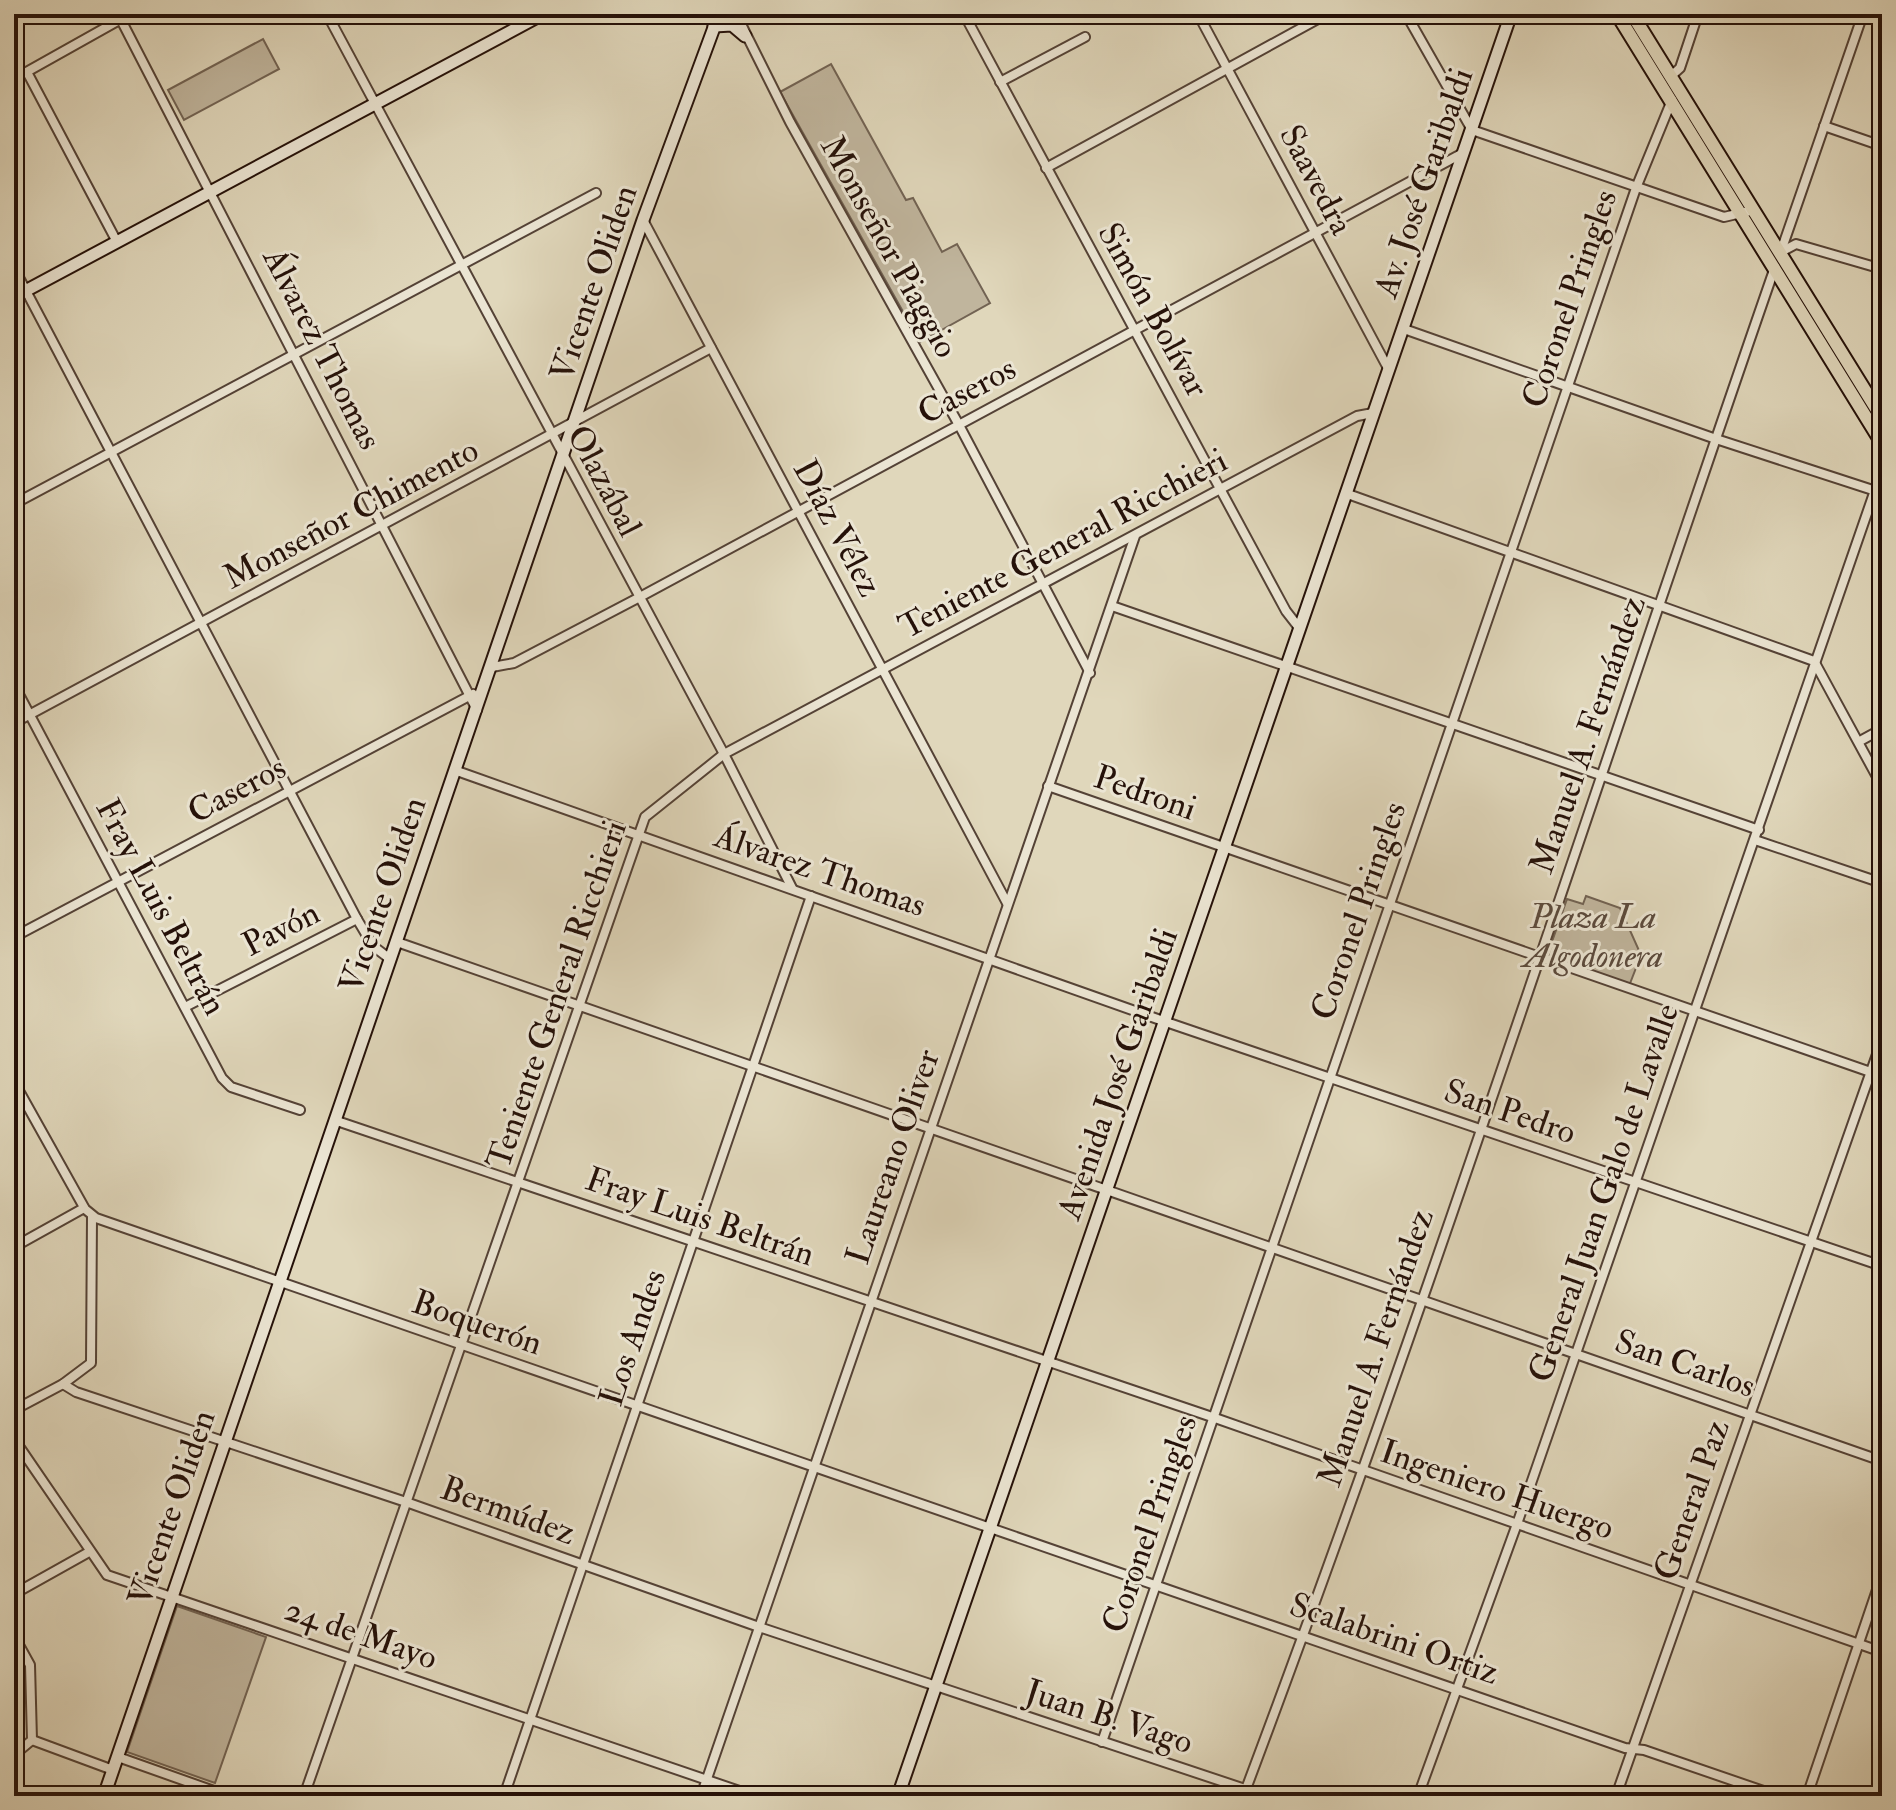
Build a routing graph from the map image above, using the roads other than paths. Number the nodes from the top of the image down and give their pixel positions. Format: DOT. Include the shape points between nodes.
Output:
graph roads {
  1 [pos="130,14"];
  2 [pos="327,14"];
  3 [pos="719,14"];
  4 [pos="736,14"];
  5 [pos="964,14"];
  6 [pos="1198,14"];
  7 [pos="1327,14"];
  8 [pos="1406,14"];
  9 [pos="1511,14"];
  10 [pos="1617,14"];
  11 [pos="1632,14"];
  12 [pos="1698,14"];
  13 [pos="1863,14"];
  14 [pos="538,15"];
  15 [pos="119,17"];
  16 [pos="714,26"];
  17 [pos="745,36"];
  18 [pos="1085,37"];
  19 [pos="1228,69"];
  20 [pos="27,72"];
  21 [pos="1671,76"];
  22 [pos="14,79"];
  23 [pos="1000,82"];
  24 [pos="1672,100"];
  25 [pos="377,104"];
  26 [pos="1824,126"];
  27 [pos="1472,130"];
  28 [pos="1882,146"];
  29 [pos="1464,153"];
  30 [pos="1046,168"];
  31 [pos="1636,188"];
  32 [pos="212,193"];
  33 [pos="596,193"];
  34 [pos="1754,210"];
  35 [pos="1741,215"];
  36 [pos="643,220"];
  37 [pos="1314,233"];
  38 [pos="117,242"];
  39 [pos="1781,252"];
  40 [pos="461,266"];
  41 [pos="14,268"];
  42 [pos="1774,269"];
  43 [pos="1882,269"];
  44 [pos="26,291"];
  45 [pos="14,297"];
  46 [pos="1404,329"];
  47 [pos="1134,330"];
  48 [pos="711,348"];
  49 [pos="296,355"];
  50 [pos="1389,370"];
  51 [pos="1567,388"];
  52 [pos="1373,413"];
  53 [pos="1882,418"];
  54 [pos="576,423"];
  55 [pos="959,425"];
  56 [pos="551,437"];
  57 [pos="1716,439"];
  58 [pos="1882,443"];
  59 [pos="111,453"];
  60 [pos="563,460"];
  61 [pos="1882,470"];
  62 [pos="1221,490"];
  63 [pos="1878,492"];
  64 [pos="1345,493"];
  65 [pos="14,504"];
  66 [pos="799,511"];
  67 [pos="383,525"];
  68 [pos="1136,536"];
  69 [pos="1511,550"];
  70 [pos="1043,584"];
  71 [pos="638,598"];
  72 [pos="1660,603"];
  73 [pos="1112,606"];
  74 [pos="200,624"];
  75 [pos="1300,629"];
  76 [pos="1814,661"];
  77 [pos="492,667"];
  78 [pos="1287,668"];
  79 [pos="883,670"];
  80 [pos="1090,673"];
  81 [pos="14,685"];
  82 [pos="484,688"];
  83 [pos="470,696"];
  84 [pos="477,710"];
  85 [pos="30,715"];
  86 [pos="14,723"];
  87 [pos="1451,724"];
  88 [pos="1882,729"];
  89 [pos="1860,741"];
  90 [pos="724,754"];
  91 [pos="457,771"];
  92 [pos="1602,774"];
  93 [pos="1048,786"];
  94 [pos="1882,786"];
  95 [pos="289,792"];
  96 [pos="1759,830"];
  97 [pos="636,835"];
  98 [pos="1755,840"];
  99 [pos="1224,848"];
  100 [pos="118,882"];
  101 [pos="1882,883"];
  102 [pos="792,888"];
  103 [pos="811,896"];
  104 [pos="1007,903"];
  105 [pos="1389,904"];
  106 [pos="357,919"];
  107 [pos="14,937"];
  108 [pos="397,942"];
  109 [pos="989,958"];
  110 [pos="1539,958"];
  111 [pos="390,959"];
  112 [pos="582,1005"];
  113 [pos="185,1007"];
  114 [pos="1695,1012"];
  115 [pos="1166,1022"];
  116 [pos="1882,1040"];
  117 [pos="752,1068"];
  118 [pos="1871,1072"];
  119 [pos="1882,1076"];
  120 [pos="1330,1077"];
  121 [pos="14,1082"];
  122 [pos="23,1100"];
  123 [pos="14,1105"];
  124 [pos="300,1110"];
  125 [pos="334,1120"];
  126 [pos="1479,1128"];
  127 [pos="929,1129"];
  128 [pos="518,1183"];
  129 [pos="1634,1183"];
  130 [pos="1108,1191"];
  131 [pos="84,1208"];
  132 [pos="92,1217"];
  133 [pos="1812,1242"];
  134 [pos="694,1243"];
  135 [pos="14,1247"];
  136 [pos="1273,1247"];
  137 [pos="1882,1266"];
  138 [pos="280,1282"];
  139 [pos="1421,1300"];
  140 [pos="871,1302"];
  141 [pos="459,1345"];
  142 [pos="1575,1354"];
  143 [pos="1049,1364"];
  144 [pos="63,1384"];
  145 [pos="637,1407"];
  146 [pos="14,1410"];
  147 [pos="1750,1414"];
  148 [pos="1215,1418"];
  149 [pos="14,1439"];
  150 [pos="224,1440"];
  151 [pos="1882,1461"];
  152 [pos="814,1467"];
  153 [pos="1361,1469"];
  154 [pos="406,1502"];
  155 [pos="1517,1524"];
  156 [pos="993,1528"];
  157 [pos="89,1552"];
  158 [pos="581,1566"];
  159 [pos="1882,1575"];
  160 [pos="1155,1583"];
  161 [pos="1691,1586"];
  162 [pos="14,1594"];
  163 [pos="172,1596"];
  164 [pos="759,1627"];
  165 [pos="1304,1635"];
  166 [pos="14,1636"];
  167 [pos="1858,1644"];
  168 [pos="1882,1652"];
  169 [pos="354,1659"];
  170 [pos="936,1687"];
  171 [pos="1458,1689"];
  172 [pos="530,1719"];
  173 [pos="32,1740"];
  174 [pos="1102,1742"];
  175 [pos="1632,1748"];
  176 [pos="14,1755"];
  177 [pos="118,1757"];
  178 [pos="113,1770"];
  179 [pos="707,1780"];
  180 [pos="1246,1789"];
  181 [pos="104,1796"];
  182 [pos="228,1796"];
  183 [pos="304,1796"];
  184 [pos="504,1796"];
  185 [pos="701,1796"];
  186 [pos="754,1796"];
  187 [pos="898,1796"];
  188 [pos="1266,1796"];
  189 [pos="1418,1796"];
  190 [pos="1616,1796"];
  191 [pos="1778,1796"];
  192 [pos="1807,1796"];
  1 -- 15 [label="street"];
  2 -- 25 [label="street, Olazábal"];
  3 -- 16 [label="street, Vicente Oliden"];
  4 -- 17 [label="street, Monseñor Piaggio"];
  5 -- 23 [label="street, Simón Bolívar"];
  6 -- 19 [label="street, Saavedra"];
  7 -- 19 [label="street"];
  8 -- 27 [label="street"];
  9 -- 27 [label="street, Av. José Garibaldi"];
  10 -- 24 [label="main road"];
  11 -- 21 [label="main road"];
  12 -- 21 [label="street" via="1680,68"];
  13 -- 26 [label="street, Manuel A. Fernández"];
  14 -- 25 [label="street"];
  15 -- 20 [label="street"];
  15 -- 32 [label="street, Álvarez Thomas"];
  16 -- 17 [label="street" via="732,25"];
  16 -- 36 [label="street, Vicente Oliden"];
  17 -- 55 [label="street, Monseñor Piaggio"];
  18 -- 23 [label="street"];
  19 -- 30 [label="street"];
  19 -- 37 [label="street, Saavedra"];
  20 -- 22 [label="street"];
  20 -- 38 [label="street"];
  21 -- 34 [label="main road"];
  23 -- 30 [label="street, Simón Bolívar"];
  24 -- 31 [label="street, Coronel Pringles"];
  24 -- 35 [label="main road"];
  25 -- 32 [label="street"];
  25 -- 40 [label="street, Olazábal"];
  26 -- 28 [label="street"];
  26 -- 39 [label="street, Manuel A. Fernández"];
  27 -- 29 [label="street, Av. José Garibaldi"];
  27 -- 31 [label="street"];
  29 -- 37 [label="street, Caseros"];
  29 -- 46 [label="street, Av. José Garibaldi"];
  30 -- 47 [label="street, Simón Bolívar"];
  31 -- 35 [label="street" via="1724,217"];
  31 -- 51 [label="street, Coronel Pringles"];
  32 -- 38 [label="street"];
  32 -- 49 [label="street, Álvarez Thomas"];
  33 -- 40 [label="street"];
  34 -- 35 [label="street"];
  34 -- 39 [label="main road"];
  35 -- 42 [label="main road"];
  36 -- 48 [label="street, Díaz Vélez"];
  36 -- 54 [label="street, Vicente Oliden"];
  37 -- 47 [label="street, Caseros"];
  37 -- 50 [label="street, Saavedra"];
  38 -- 44 [label="street"];
  39 -- 42 [label="street, Manuel A. Fernández"];
  39 -- 43 [label="street" via="1796,244"];
  39 -- 53 [label="main road"];
  40 -- 49 [label="street"];
  40 -- 56 [label="street, Olazábal"];
  41 -- 44 [label="street"];
  42 -- 57 [label="street, Manuel A. Fernández"];
  42 -- 58 [label="main road"];
  44 -- 45 [label="street"];
  44 -- 59 [label="street"];
  46 -- 50 [label="street, Av. José Garibaldi"];
  46 -- 51 [label="street"];
  47 -- 55 [label="street, Caseros"];
  47 -- 62 [label="street, Simón Bolívar"];
  48 -- 54 [label="street, Monseñor Chimento"];
  48 -- 66 [label="street, Díaz Vélez"];
  49 -- 59 [label="street"];
  49 -- 67 [label="street, Álvarez Thomas"];
  50 -- 52 [label="street, Avenida José Garibaldi"];
  51 -- 57 [label="street"];
  51 -- 69 [label="street, Coronel Pringles"];
  52 -- 62 [label="street, Teniente General Ricchieri" via="1357,416"];
  52 -- 64 [label="street, Avenida José Garibaldi"];
  54 -- 56 [label="street, Monseñor Chimento"];
  54 -- 60 [label="street, Vicente Oliden"];
  55 -- 66 [label="street, Caseros"];
  55 -- 70 [label="street, Monseñor Piaggio"];
  56 -- 60 [label="street, Olazábal"];
  56 -- 67 [label="street, Monseñor Chimento"];
  57 -- 63 [label="street"];
  57 -- 72 [label="street, Manuel A. Fernández"];
  59 -- 65 [label="street"];
  59 -- 74 [label="street"];
  60 -- 71 [label="street, Olazábal"];
  60 -- 77 [label="street, Vicente Oliden"];
  61 -- 63 [label="street, General Juan Galo de Lavalle"];
  62 -- 68 [label="street, Teniente General Ricchieri"];
  62 -- 75 [label="street, Simón Bolívar"];
  63 -- 76 [label="street, General Juan Galo de Lavalle"];
  64 -- 69 [label="street"];
  64 -- 75 [label="street, Avenida José Garibaldi"];
  66 -- 71 [label="street, Caseros"];
  66 -- 79 [label="street, Díaz Vélez"];
  67 -- 74 [label="street, Monseñor Chimento"];
  67 -- 83 [label="street, Álvarez Thomas"];
  68 -- 70 [label="street, Teniente General Ricchieri"];
  68 -- 73 [label="street, Laureano Oliver"];
  69 -- 72 [label="street"];
  69 -- 87 [label="street, Coronel Pringles"];
  70 -- 79 [label="street, Teniente General Ricchieri"];
  70 -- 80 [label="street, Monseñor Piaggio"];
  71 -- 77 [label="street, Caseros" via="514,663"];
  71 -- 90 [label="street, Olazábal"];
  72 -- 76 [label="street"];
  72 -- 92 [label="street, Manuel A. Fernández"];
  73 -- 78 [label="street"];
  73 -- 80 [label="street, Laureano Oliver"];
  74 -- 85 [label="street, Monseñor Chimento"];
  74 -- 95 [label="street"];
  75 -- 78 [label="street, Avenida José Garibaldi"];
  76 -- 89 [label="street"];
  76 -- 96 [label="street, General Juan Galo de Lavalle"];
  77 -- 82 [label="street, Vicente Oliden"];
  78 -- 87 [label="street"];
  78 -- 99 [label="street, Avenida José Garibaldi"];
  79 -- 90 [label="street, Teniente General Ricchieri"];
  79 -- 104 [label="street, Díaz Vélez"];
  80 -- 93 [label="street, Laureano Oliver"];
  81 -- 85 [label="street, Fray Luis Beltrán"];
  82 -- 83 [label="street, Caseros"];
  82 -- 84 [label="street, Vicente Oliden"];
  83 -- 84 [label="street, Álvarez Thomas"];
  83 -- 95 [label="street, Caseros"];
  84 -- 91 [label="street, Vicente Oliden"];
  85 -- 86 [label="street, Monseñor Chimento"];
  85 -- 100 [label="street, Fray Luis Beltrán"];
  87 -- 92 [label="street"];
  87 -- 105 [label="street, Coronel Pringles"];
  88 -- 89 [label="street"];
  89 -- 94 [label="street"];
  90 -- 97 [label="street, Teniente General Ricchieri" via="645,817"];
  90 -- 102 [label="street, Olazábal"];
  91 -- 97 [label="street, Álvarez Thomas"];
  91 -- 108 [label="street, Vicente Oliden"];
  92 -- 96 [label="street"];
  92 -- 110 [label="street, Manuel A. Fernández"];
  93 -- 99 [label="street, Pedroni"];
  93 -- 104 [label="street, Laureano Oliver"];
  95 -- 100 [label="street, Caseros"];
  95 -- 106 [label="street"];
  96 -- 98 [label="street, General Juan Galo de Lavalle"];
  97 -- 102 [label="street, Álvarez Thomas"];
  97 -- 112 [label="street, Teniente General Ricchieri"];
  98 -- 101 [label="street"];
  98 -- 114 [label="street, General Juan Galo de Lavalle"];
  99 -- 105 [label="street, Pedroni"];
  99 -- 115 [label="street, Avenida José Garibaldi"];
  100 -- 107 [label="street, Caseros"];
  100 -- 113 [label="street, Fray Luis Beltrán"];
  102 -- 103 [label="street, Álvarez Thomas"];
  103 -- 109 [label="street, Álvarez Thomas"];
  103 -- 117 [label="street, Los Andes"];
  104 -- 109 [label="street, Laureano Oliver"];
  105 -- 110 [label="street, Pedroni"];
  105 -- 120 [label="street, Coronel Pringles"];
  106 -- 111 [label="street" via="373,946"];
  106 -- 113 [label="street, Pavón"];
  108 -- 111 [label="street, Vicente Oliden"];
  108 -- 112 [label="street, San Carlos"];
  109 -- 115 [label="street, Álvarez Thomas"];
  109 -- 127 [label="street, Laureano Oliver"];
  110 -- 114 [label="street, Pedroni"];
  110 -- 126 [label="street, Manuel A. Fernández"];
  111 -- 125 [label="street, Vicente Oliden"];
  112 -- 117 [label="street, San Carlos"];
  112 -- 128 [label="street, Teniente General Ricchieri"];
  113 -- 124 [label="street, Fray Luis Beltrán" via="226,1083"];
  114 -- 118 [label="street, Pedroni"];
  114 -- 129 [label="street, General Juan Galo de Lavalle"];
  115 -- 120 [label="street, San Pedro"];
  115 -- 130 [label="street, Avenida José Garibaldi"];
  116 -- 118 [label="street, General Paz"];
  117 -- 127 [label="street, San Carlos"];
  117 -- 134 [label="street, Los Andes"];
  118 -- 119 [label="street, Pedroni"];
  118 -- 133 [label="street, General Paz"];
  120 -- 126 [label="street, San Pedro"];
  120 -- 136 [label="street, Coronel Pringles"];
  121 -- 122 [label="street, Boquerón"];
  122 -- 123 [label="street"];
  122 -- 131 [label="street, Boquerón"];
  125 -- 128 [label="street, Fray Luis Beltrán"];
  125 -- 138 [label="street, Vicente Oliden"];
  126 -- 129 [label="street, San Pedro"];
  126 -- 139 [label="street, Manuel A. Fernández"];
  127 -- 130 [label="street, San Carlos"];
  127 -- 140 [label="street, Laureano Oliver"];
  128 -- 134 [label="street, Fray Luis Beltrán"];
  128 -- 141 [label="street, Teniente General Ricchieri"];
  129 -- 133 [label="street, San Pedro"];
  129 -- 142 [label="street, General Juan Galo de Lavalle"];
  130 -- 136 [label="street, San Carlos"];
  130 -- 143 [label="street, Avenida José Garibaldi"];
  131 -- 132 [label="street, Boquerón"];
  131 -- 135 [label="street"];
  132 -- 138 [label="street, Boquerón"];
  132 -- 144 [label="street" via="93,1354 87,1368"];
  133 -- 137 [label="street, San Pedro"];
  133 -- 147 [label="street, General Paz"];
  134 -- 140 [label="street, Fray Luis Beltrán"];
  134 -- 145 [label="street, Los Andes"];
  136 -- 139 [label="street, San Carlos"];
  136 -- 148 [label="street, Coronel Pringles"];
  138 -- 141 [label="street, Boquerón"];
  138 -- 150 [label="street, Vicente Oliden"];
  139 -- 142 [label="street, San Carlos"];
  139 -- 153 [label="street, Manuel A. Fernández"];
  140 -- 143 [label="street, Fray Luis Beltrán"];
  140 -- 152 [label="street, Laureano Oliver"];
  141 -- 145 [label="street, Boquerón"];
  141 -- 154 [label="street, Teniente General Ricchieri"];
  142 -- 147 [label="street, San Carlos"];
  142 -- 155 [label="street, General Juan Galo de Lavalle"];
  143 -- 148 [label="street, Ingeniero Huergo"];
  143 -- 156 [label="street, Avenida José Garibaldi"];
  144 -- 146 [label="street"];
  144 -- 150 [label="street, Bermúdez"];
  145 -- 152 [label="street, Boquerón"];
  145 -- 158 [label="street, Los Andes"];
  147 -- 151 [label="street, San Carlos"];
  147 -- 161 [label="street, General Paz"];
  148 -- 153 [label="street, Ingeniero Huergo"];
  148 -- 160 [label="street, Coronel Pringles"];
  149 -- 157 [label="street, 24 de Mayo"];
  150 -- 154 [label="street, Bermúdez"];
  150 -- 163 [label="street, Vicente Oliden"];
  152 -- 156 [label="street, Boquerón"];
  152 -- 164 [label="street, Laureano Oliver"];
  153 -- 155 [label="street, Ingeniero Huergo"];
  153 -- 165 [label="street, Manuel A. Fernández"];
  154 -- 158 [label="street, Bermúdez"];
  154 -- 169 [label="street, Teniente General Ricchieri"];
  155 -- 161 [label="street, Ingeniero Huergo"];
  155 -- 171 [label="street, General Juan Galo de Lavalle"];
  156 -- 160 [label="street, Scalabrini Ortiz"];
  156 -- 170 [label="street, Avenida José Garibaldi"];
  157 -- 162 [label="street"];
  157 -- 163 [label="street, 24 de Mayo" via="107,1575"];
  158 -- 164 [label="street, Bermúdez"];
  158 -- 172 [label="street, Los Andes"];
  159 -- 167 [label="street"];
  160 -- 165 [label="street, Scalabrini Ortiz"];
  160 -- 174 [label="street, Coronel Pringles"];
  161 -- 167 [label="street, Ingeniero Huergo"];
  161 -- 175 [label="street, General Paz"];
  163 -- 169 [label="street, 24 de Mayo"];
  163 -- 177 [label="street, Vicente Oliden"];
  164 -- 170 [label="street, Bermúdez"];
  164 -- 179 [label="street, Laureano Oliver"];
  165 -- 171 [label="street, Scalabrini Ortiz"];
  165 -- 180 [label="street, Manuel A. Fernández"];
  166 -- 173 [label="street" via="30,1665"];
  167 -- 168 [label="street, Ingeniero Huergo"];
  167 -- 192 [label="street"];
  169 -- 172 [label="street, 24 de Mayo"];
  169 -- 183 [label="street, Teniente General Ricchieri"];
  170 -- 174 [label="street, Juan B. Vago"];
  170 -- 187 [label="street, Avenida José Garibaldi"];
  171 -- 175 [label="street, Scalabrini Ortiz"];
  171 -- 189 [label="street, General Juan Galo de Lavalle"];
  172 -- 179 [label="street, 24 de Mayo"];
  172 -- 184 [label="street, Los Andes"];
  173 -- 176 [label="street"];
  173 -- 178 [label="street"];
  174 -- 180 [label="street, Juan B. Vago"];
  175 -- 190 [label="street, General Paz"];
  175 -- 191 [label="street, Scalabrini Ortiz"];
  177 -- 178 [label="street, Vicente Oliden"];
  177 -- 182 [label="street"];
  178 -- 181 [label="street, Vicente Oliden"];
  179 -- 185 [label="street, Laureano Oliver"];
  179 -- 186 [label="street, 24 de Mayo"];
  180 -- 188 [label="street, Juan B. Vago"];
}
